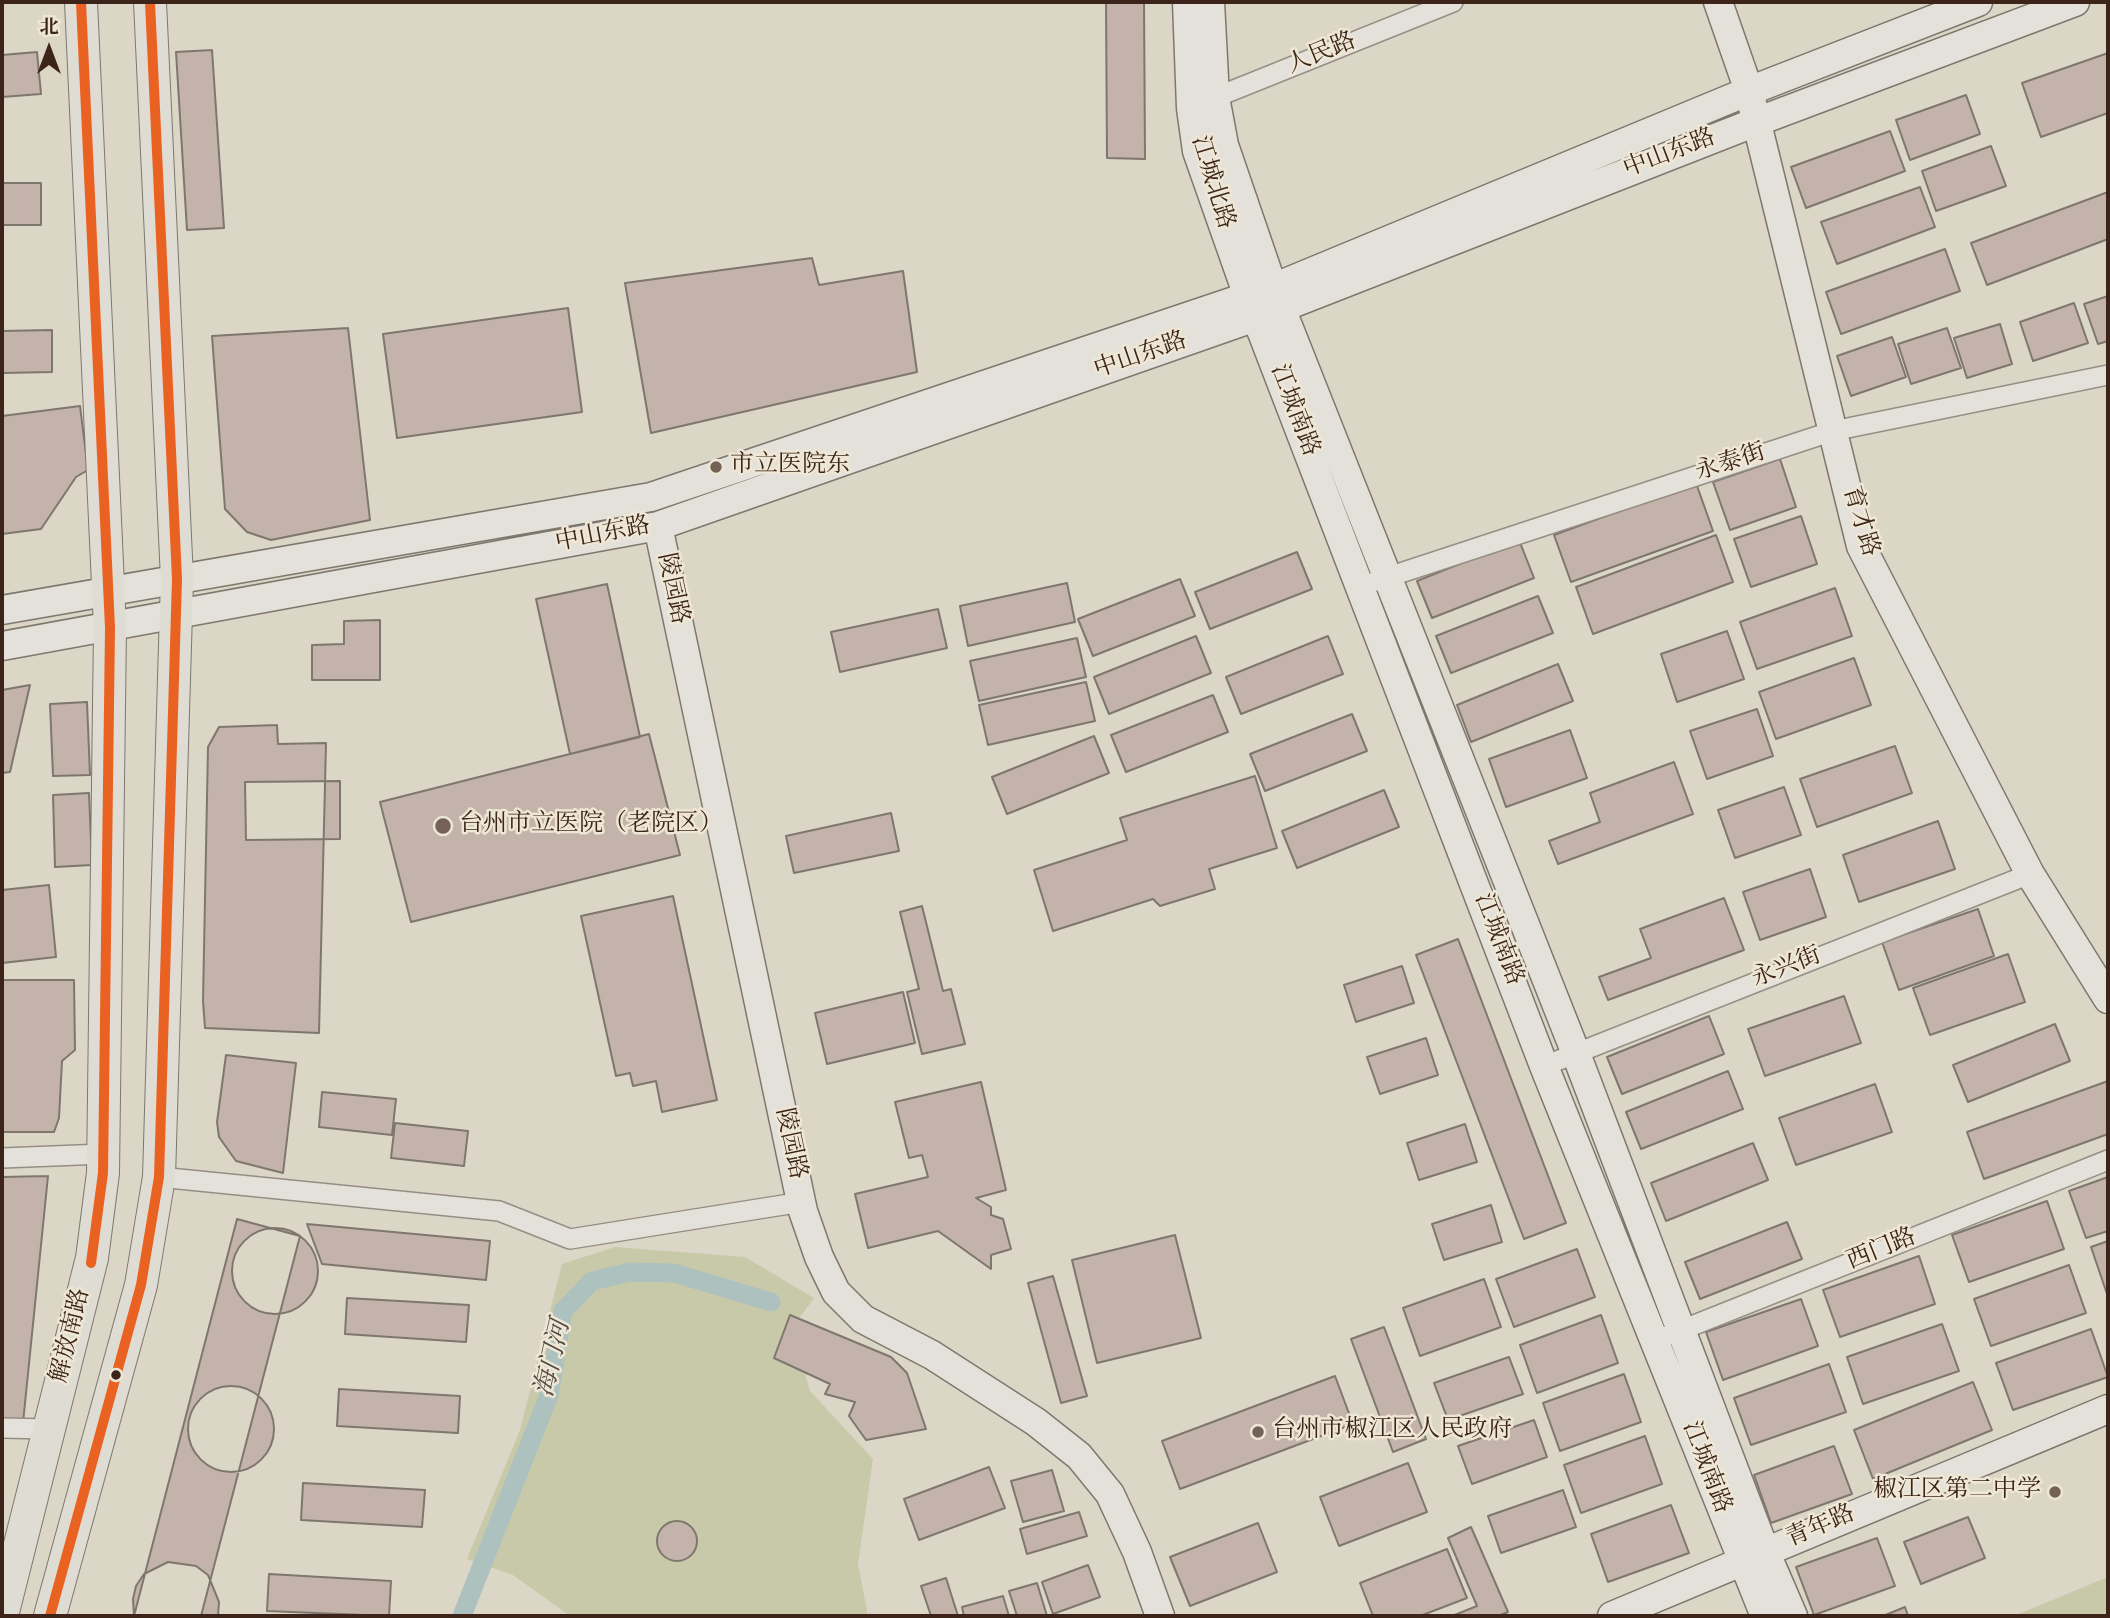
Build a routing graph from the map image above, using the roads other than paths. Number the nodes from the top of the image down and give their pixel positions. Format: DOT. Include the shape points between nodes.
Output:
graph roads {
  1 [pos="81,2"];
  2 [pos="150,2"];
  3 [pos="1186,2"];
  4 [pos="1210,2"];
  5 [pos="1453,2"];
  6 [pos="1718,2"];
  7 [pos="1978,2"];
  8 [pos="2075,2"];
  9 [pos="1749,91"];
  10 [pos="1203,103"];
  11 [pos="1756,122"];
  12 [pos="1265,302"];
  13 [pos="2108,375"];
  14 [pos="1833,431"];
  15 [pos="658,526"];
  16 [pos="177,579"];
  17 [pos="1374,581"];
  18 [pos="108,592"];
  19 [pos="2,610"];
  20 [pos="177,616"];
  21 [pos="110,628"];
  22 [pos="2,646"];
  23 [pos="2030,874"];
  24 [pos="2108,999"];
  25 [pos="1575,1051"];
  26 [pos="1544,1066"];
  27 [pos="104,1154"];
  28 [pos="2,1158"];
  29 [pos="2108,1160"];
  30 [pos="159,1177"];
  31 [pos="802,1202"];
  32 [pos="1667,1335"];
  33 [pos="2108,1409"];
  34 [pos="2,1428"];
  35 [pos="49,1429"];
  36 [pos="2108,1429"];
  37 [pos="1757,1564"];
  38 [pos="2,1616"];
  39 [pos="50,1616"];
  40 [pos="1160,1616"];
  41 [pos="1612,1616"];
  42 [pos="1660,1616"];
  43 [pos="1765,1616"];
  44 [pos="1793,1616"];
  1 -- 18 [label="main road, 解放南路"];
  2 -- 16 [label="main road"];
  3 -- 10 [label="main road, 江城北路"];
  4 -- 10 [label="main road, 江城北路"];
  5 -- 10 [label="street, 人民路"];
  6 -- 9 [label="main road, 育才路"];
  7 -- 9 [label="main road, 中山东路"];
  8 -- 11 [label="main road, 中山东路"];
  9 -- 11 [label="main road, 育才路"];
  9 -- 12 [label="main road, 中山东路"];
  10 -- 12 [label="main road, 江城北路" via="1224,145"];
  11 -- 12 [label="main road, 中山东路"];
  11 -- 14 [label="main road, 育才路"];
  12 -- 15 [label="main road, 中山东路"];
  12 -- 16 [label="main road, 中山东路" via="651,497"];
  12 -- 17 [label="main road, 江城南路"];
  13 -- 14 [label="street, 永泰街"];
  14 -- 17 [label="street, 永泰街"];
  14 -- 23 [label="main road, 育才路" via="1861,546"];
  15 -- 20 [label="main road, 中山东路"];
  15 -- 31 [label="main road, 陵园路"];
  16 -- 18 [label="main road, 中山东路"];
  16 -- 20 [label="main road"];
  17 -- 25 [label="main road, 江城南路"];
  17 -- 26 [label="main road, 江城南路"];
  18 -- 19 [label="main road, 中山东路"];
  18 -- 21 [label="main road, 解放南路"];
  20 -- 21 [label="main road, 中山东路"];
  20 -- 30 [label="main road"];
  21 -- 22 [label="main road, 中山东路"];
  21 -- 27 [label="main road, 解放南路"];
  23 -- 24 [label="main road, 育才路"];
  23 -- 25 [label="street, 永兴街"];
  25 -- 26 [label="street, 永兴街"];
  25 -- 32 [label="main road, 江城南路"];
  26 -- 32 [label="main road, 江城南路"];
  27 -- 28 [label="street"];
  27 -- 35 [label="main road, 解放南路" via="92,1258"];
  29 -- 32 [label="street, 西门路"];
  30 -- 31 [label="street" via="499,1212 570,1239"];
  30 -- 39 [label="main road" via="141,1284"];
  31 -- 40 [label="main road, 陵园路" via="819,1257 836,1292 863,1319 944,1363 1036,1422 1079,1456 1110,1494"];
  32 -- 37 [label="main road, 江城南路"];
  33 -- 37 [label="main road, 青年路"];
  34 -- 35 [label="street"];
  35 -- 38 [label="main road, 解放南路"];
  36 -- 37 [label="main road"];
  37 -- 41 [label="main road, 青年路"];
  37 -- 42 [label="main road"];
  37 -- 43 [label="main road"];
  37 -- 44 [label="main road"];
}
